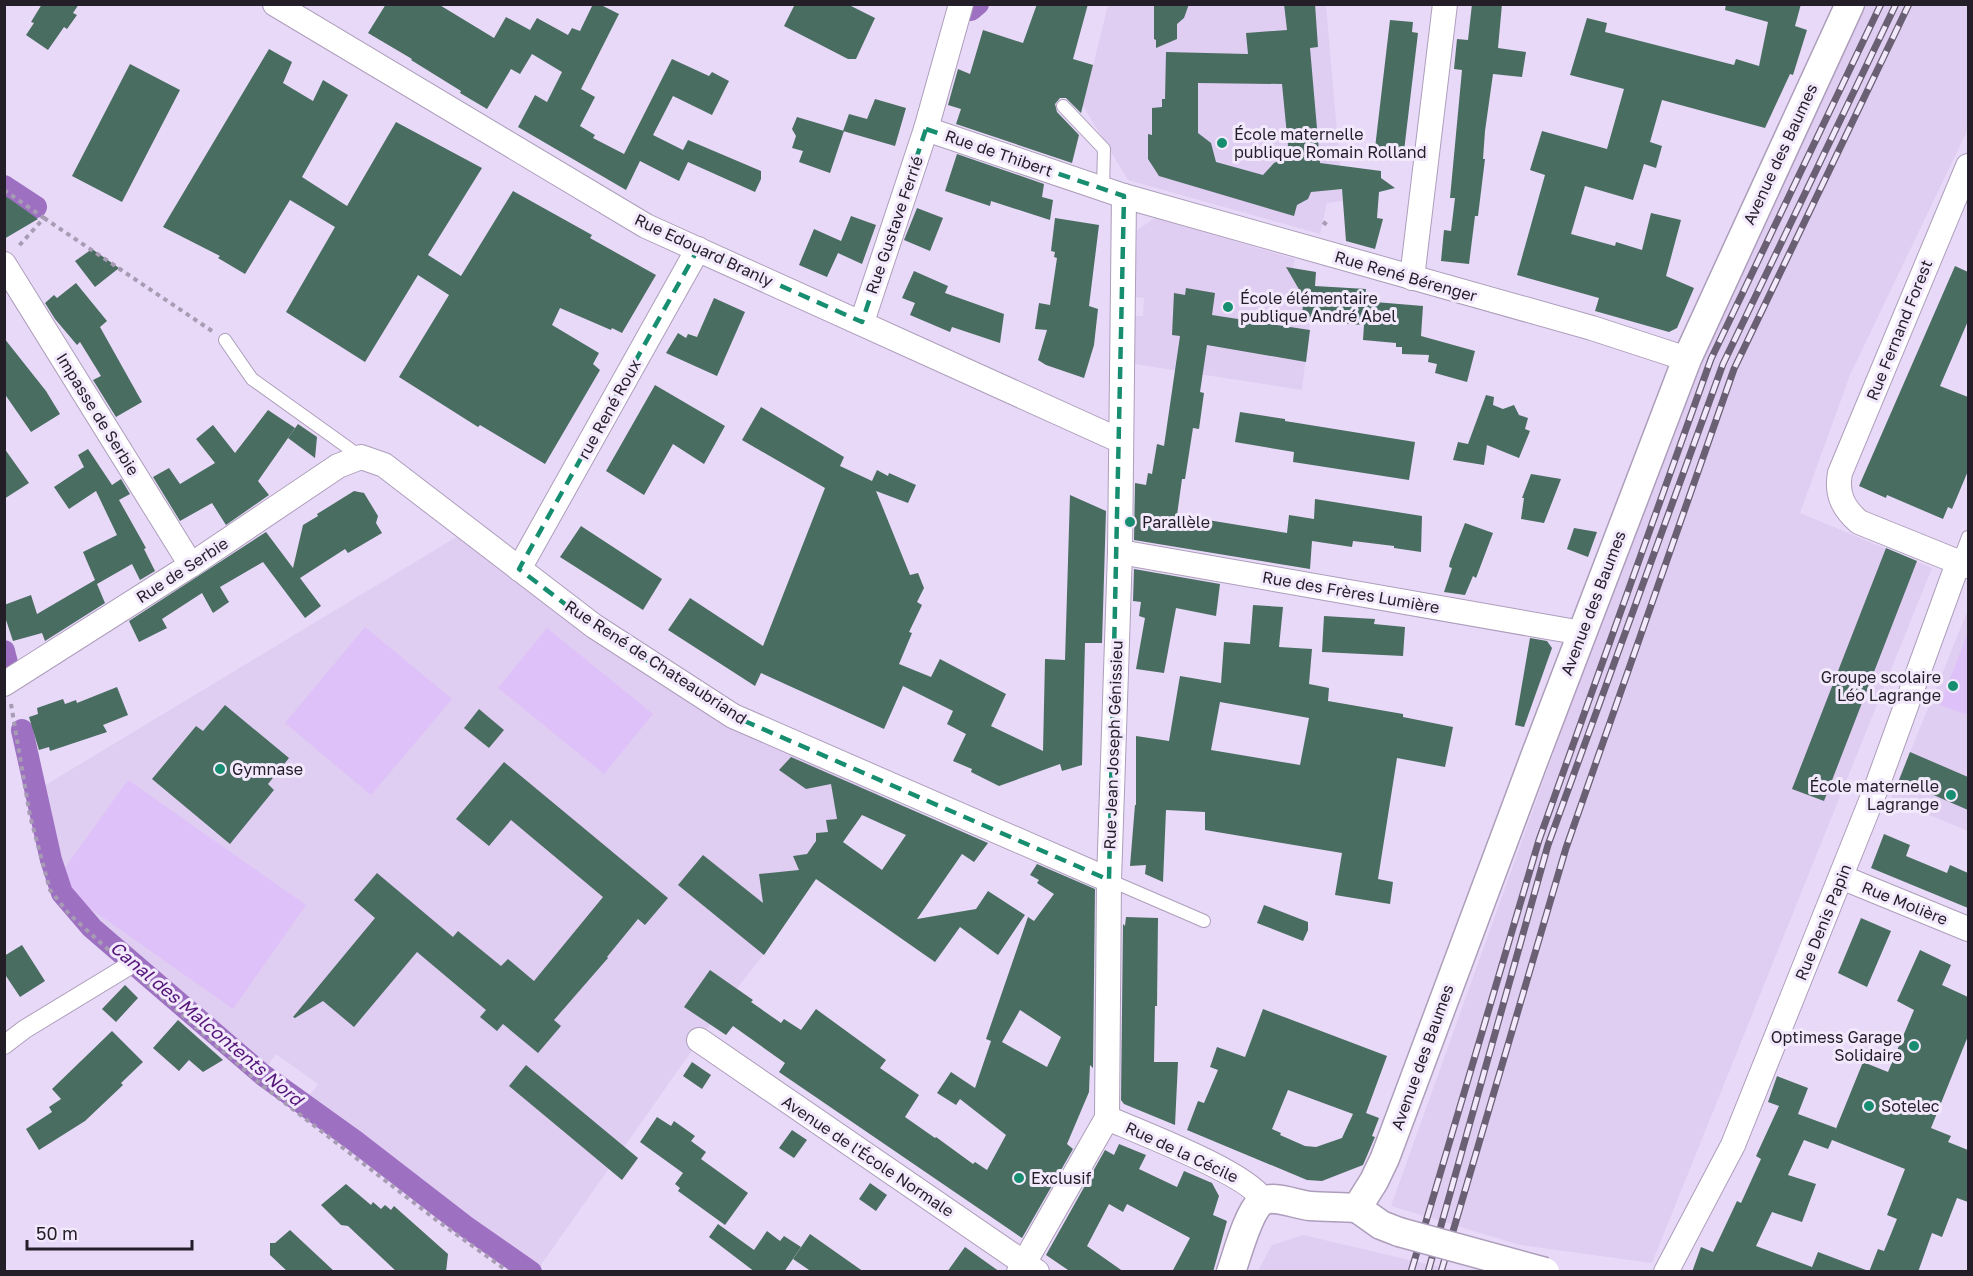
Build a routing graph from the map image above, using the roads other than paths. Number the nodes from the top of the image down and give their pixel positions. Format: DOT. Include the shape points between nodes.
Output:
graph roads {
  1 [pos="275,4"];
  2 [pos="961,4"];
  3 [pos="1445,4"];
  4 [pos="1850,4"];
  5 [pos="1063,106"];
  6 [pos="926,129"];
  7 [pos="1968,166"];
  8 [pos="1114,192"];
  9 [pos="698,249"];
  10 [pos="8,259"];
  11 [pos="1412,278"];
  12 [pos="862,322"];
  13 [pos="225,340"];
  14 [pos="1687,359"];
  15 [pos="1121,441"];
  16 [pos="361,457"];
  17 [pos="1968,537"];
  18 [pos="1120,552"];
  19 [pos="191,564"];
  20 [pos="1963,565"];
  21 [pos="519,569"];
  22 [pos="1582,633"];
  23 [pos="9,682"];
  24 [pos="1841,877"];
  25 [pos="1109,880"];
  26 [pos="1204,921"];
  27 [pos="1968,929"];
  28 [pos="127,967"];
  29 [pos="699,1040"];
  30 [pos="4,1045"];
  31 [pos="1107,1118"];
  32 [pos="1263,1201"];
  33 [pos="1357,1208"];
  34 [pos="1027,1269"];
  35 [pos="1231,1272"];
  36 [pos="1545,1272"];
  37 [pos="1666,1272"];
  1 -- 9 [label="street, Rue Edouard Branly" via="646,226"];
  2 -- 6 [label="street, Rue de Thibert"];
  3 -- 11 [label="street"];
  4 -- 14 [label="street, Avenue des Baumes"];
  5 -- 8 [label="lane" via="1104,149"];
  6 -- 8 [label="street, Rue de Thibert"];
  6 -- 12 [label="street, Rue Gustave Ferrié"];
  7 -- 20 [label="street, Rue Fernand Forest" via="1838,485 1848,513 1859,522"];
  8 -- 11 [label="street, Rue René Bérenger"];
  8 -- 15 [label="street, Rue Jean Joseph Génissieu"];
  9 -- 12 [label="street, Rue Edouard Branly"];
  9 -- 21 [label="street, rue René Roux"];
  10 -- 19 [label="street, Impasse de Serbie"];
  11 -- 14 [label="street, Rue René Bérenger"];
  12 -- 15 [label="street, Rue Edouard Branly"];
  13 -- 16 [label="lane" via="252,379"];
  14 -- 22 [label="street, Avenue des Baumes"];
  15 -- 18 [label="street, Rue Jean Joseph Génissieu"];
  16 -- 19 [label="street, Rue de Serbie" via="338,466"];
  16 -- 21 [label="street, Rue René de Chateaubriand" via="384,465"];
  17 -- 20 [label="lane"];
  18 -- 22 [label="street, Rue des Frères Lumière"];
  18 -- 25 [label="street, Rue Jean Joseph Génissieu"];
  19 -- 23 [label="street, Rue de Serbie"];
  20 -- 24 [label="street, Rue Denis Papin"];
  21 -- 25 [label="street, Rue René de Chateaubriand" via="594,626 733,716"];
  22 -- 33 [label="street, Avenue des Baumes" via="1385,1158"];
  24 -- 27 [label="street, Rue Molière"];
  24 -- 37 [label="street, Rue Denis Papin" via="1732,1144"];
  25 -- 26 [label="lane"];
  25 -- 31 [label="street, Rue Jean Joseph Génissieu"];
  28 -- 30 [label="street"];
  29 -- 34 [label="street, Avenue de l'École Normale"];
  31 -- 32 [label="street, Rue de la Cécile" via="1234,1175 1254,1188"];
  31 -- 34 [label="street, Rue Jean Joseph Génissieu"];
  32 -- 33 [label="street"];
  32 -- 35 [label="street" via="1247,1227"];
  33 -- 36 [label="street, bridge" via="1399,1232"];
}
